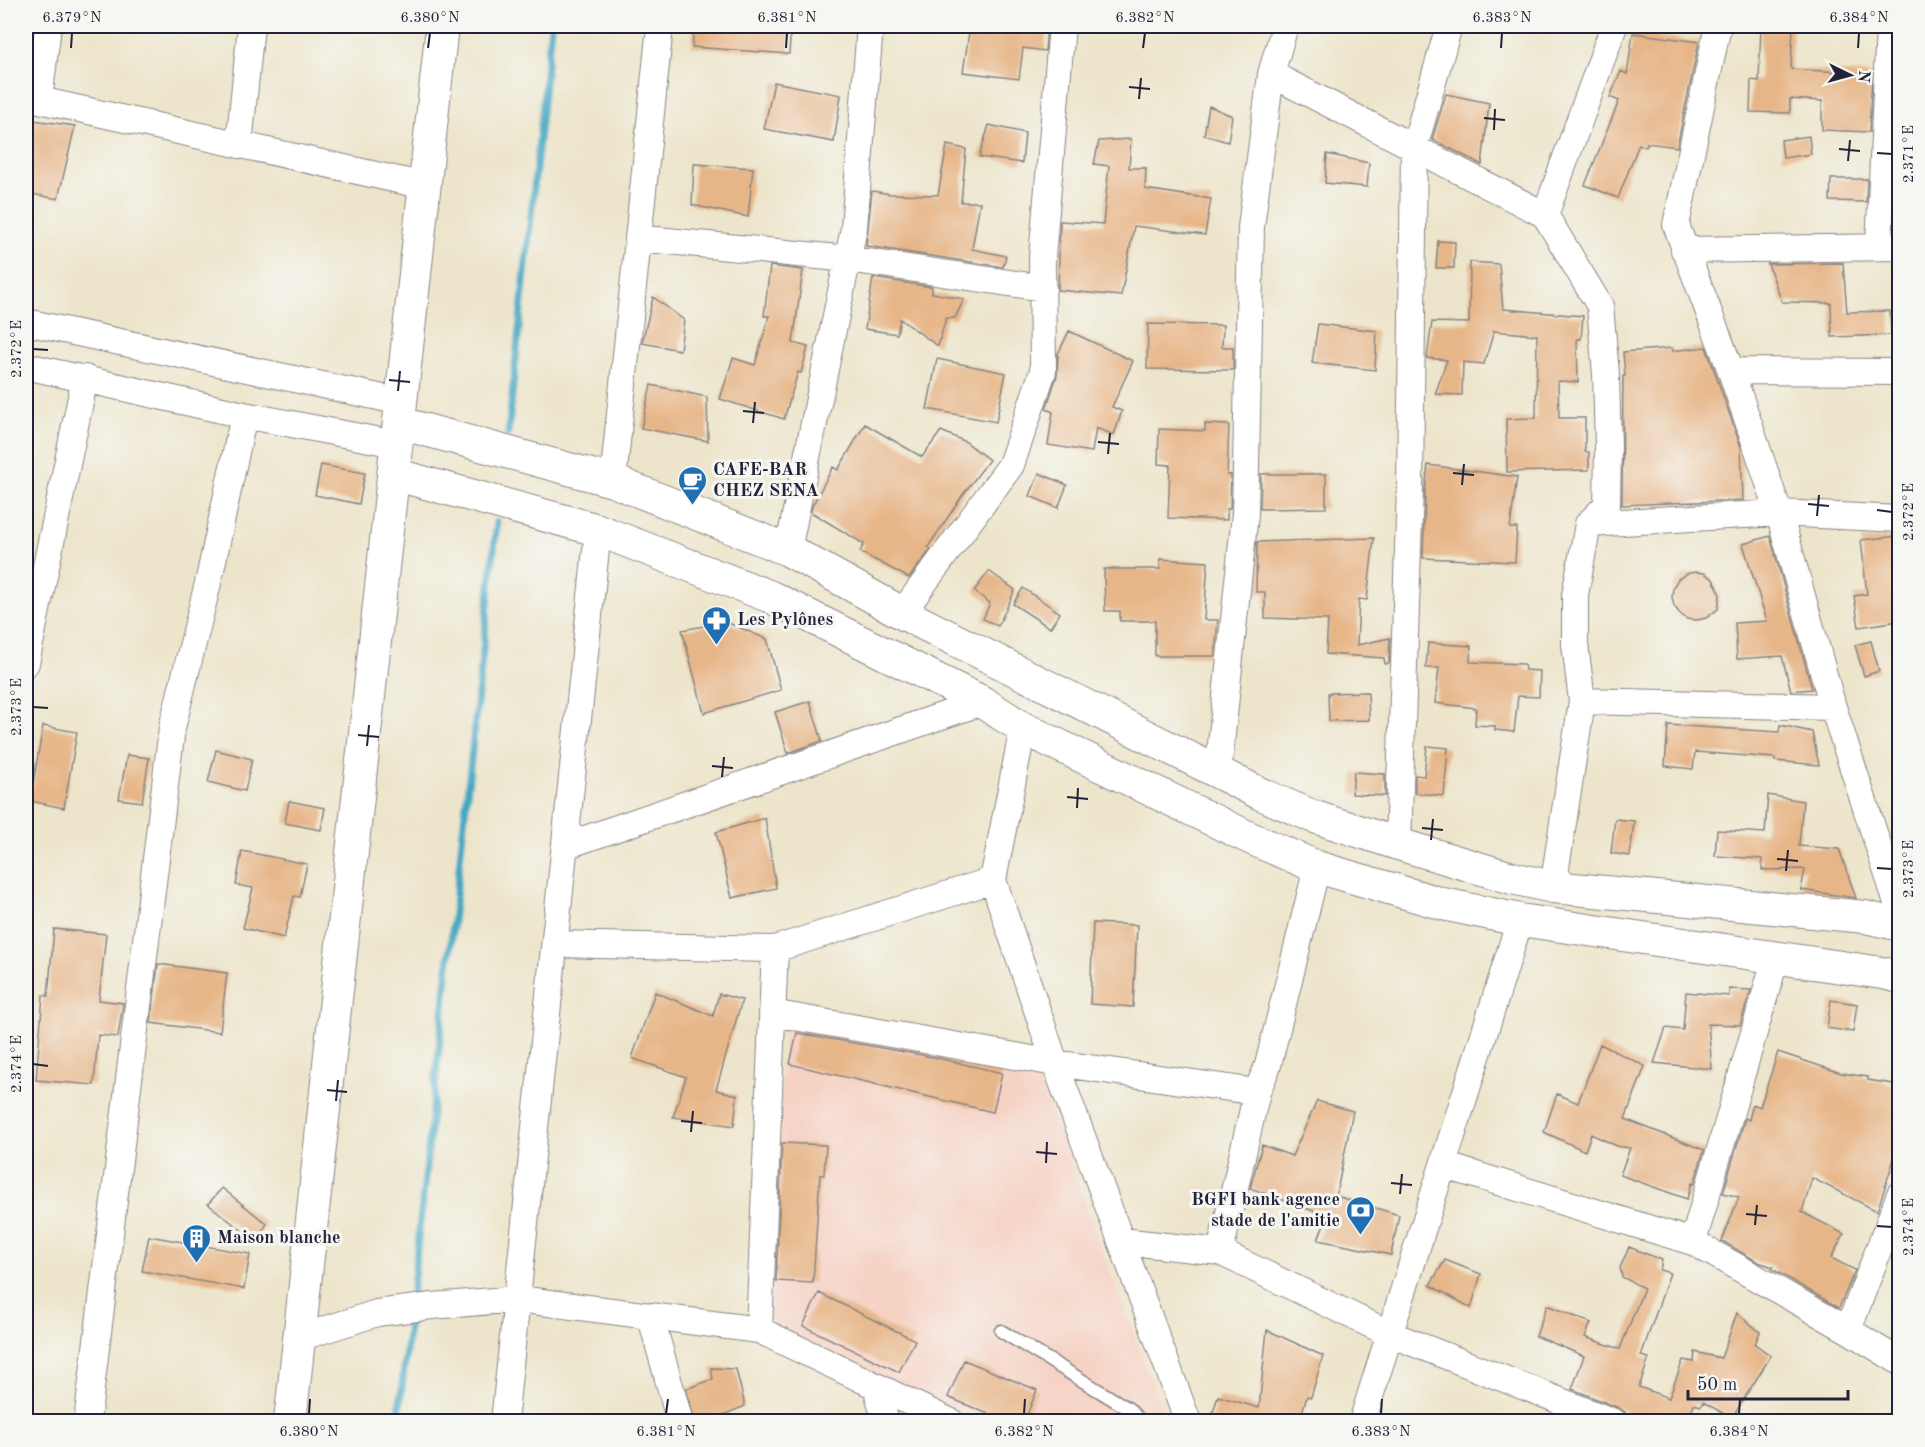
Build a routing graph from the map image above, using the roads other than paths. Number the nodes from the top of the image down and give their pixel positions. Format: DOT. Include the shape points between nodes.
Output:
graph roads {
  1 [pos="48,26"];
  2 [pos="251,26"];
  3 [pos="442,26"];
  4 [pos="660,26"];
  5 [pos="870,26"];
  6 [pos="1062,26"];
  7 [pos="1285,26"];
  8 [pos="1449,26"];
  9 [pos="1614,26"];
  10 [pos="1718,26"];
  11 [pos="1889,26"];
  12 [pos="1271,74"];
  13 [pos="32,98"];
  14 [pos="239,145"];
  15 [pos="1414,148"];
  16 [pos="425,186"];
  17 [pos="1545,215"];
  18 [pos="638,238"];
  19 [pos="1889,247"];
  20 [pos="1684,250"];
  21 [pos="848,259"];
  22 [pos="1043,288"];
  23 [pos="26,322"];
  24 [pos="26,366"];
  25 [pos="1731,371"];
  26 [pos="1899,372"];
  27 [pos="85,378"];
  28 [pos="244,415"];
  29 [pos="398,436"];
  30 [pos="613,481"];
  31 [pos="1779,513"];
  32 [pos="1899,519"];
  33 [pos="1588,524"];
  34 [pos="598,530"];
  35 [pos="788,550"];
  36 [pos="902,613"];
  37 [pos="26,663"];
  38 [pos="1582,700"];
  39 [pos="982,702"];
  40 [pos="1833,707"];
  41 [pos="1023,729"];
  42 [pos="1218,774"];
  43 [pos="1889,839"];
  44 [pos="1398,844"];
  45 [pos="565,846"];
  46 [pos="1317,867"];
  47 [pos="993,880"];
  48 [pos="1554,887"];
  49 [pos="1899,912"];
  50 [pos="1520,920"];
  51 [pos="1899,925"];
  52 [pos="556,944"];
  53 [pos="775,949"];
  54 [pos="1776,957"];
  55 [pos="1899,977"];
  56 [pos="772,1013"];
  57 [pos="1056,1063"];
  58 [pos="1257,1092"];
  59 [pos="1443,1166"];
  60 [pos="1899,1194"];
  61 [pos="1122,1241"];
  62 [pos="1693,1242"];
  63 [pos="1220,1252"];
  64 [pos="518,1299"];
  65 [pos="651,1318"];
  66 [pos="759,1330"];
  67 [pos="1848,1330"];
  68 [pos="1001,1331"];
  69 [pos="1390,1334"];
  70 [pos="299,1338"];
  71 [pos="1899,1362"];
  72 [pos="876,1387"];
  73 [pos="87,1422"];
  74 [pos="290,1422"];
  75 [pos="504,1422"];
  76 [pos="680,1422"];
  77 [pos="886,1422"];
  78 [pos="951,1422"];
  79 [pos="1141,1422"];
  80 [pos="1188,1422"];
  81 [pos="1362,1422"];
  82 [pos="1614,1422"];
  1 -- 13 [label="street"];
  2 -- 14 [label="street"];
  3 -- 16 [label="street"];
  4 -- 18 [label="street"];
  5 -- 21 [label="street" via="854,228"];
  6 -- 22 [label="street" via="1042,257"];
  7 -- 12 [label="street"];
  8 -- 15 [label="street"];
  9 -- 17 [label="street"];
  10 -- 20 [label="street" via="1676,225"];
  11 -- 19 [label="street"];
  12 -- 15 [label="street"];
  12 -- 42 [label="street" via="1251,227 1245,514"];
  13 -- 14 [label="street"];
  14 -- 16 [label="street"];
  15 -- 17 [label="street"];
  15 -- 44 [label="street" via="1410,488"];
  16 -- 29 [label="street"];
  17 -- 33 [label="street" via="1600,306 1606,374 1607,505"];
  18 -- 21 [label="street"];
  18 -- 30 [label="street"];
  19 -- 20 [label="street"];
  20 -- 25 [label="street"];
  21 -- 22 [label="street"];
  21 -- 35 [label="street"];
  22 -- 36 [label="street" via="1044,370 1011,465"];
  23 -- 29 [label="street"];
  24 -- 27 [label="street"];
  25 -- 26 [label="street"];
  25 -- 31 [label="street"];
  27 -- 28 [label="street"];
  27 -- 37 [label="street"];
  28 -- 29 [label="street"];
  28 -- 73 [label="street" via="172,728"];
  29 -- 30 [label="street"];
  29 -- 34 [label="street"];
  29 -- 70 [label="street"];
  30 -- 35 [label="street"];
  31 -- 32 [label="street"];
  31 -- 33 [label="street"];
  31 -- 40 [label="street"];
  33 -- 38 [label="street" via="1575,595 1575,644"];
  34 -- 39 [label="street" via="771,597"];
  34 -- 45 [label="street"];
  35 -- 36 [label="street"];
  36 -- 42 [label="street"];
  38 -- 40 [label="street"];
  38 -- 48 [label="street"];
  39 -- 41 [label="street"];
  39 -- 45 [label="street"];
  40 -- 43 [label="street"];
  41 -- 46 [label="street"];
  41 -- 47 [label="street"];
  42 -- 44 [label="street" via="1312,816"];
  43 -- 49 [label="street"];
  44 -- 48 [label="street"];
  45 -- 52 [label="street"];
  46 -- 50 [label="street" via="1443,904"];
  46 -- 58 [label="street" via="1268,1065"];
  47 -- 53 [label="street"];
  47 -- 57 [label="street"];
  48 -- 51 [label="street" via="1865,917"];
  50 -- 54 [label="street"];
  50 -- 59 [label="street"];
  52 -- 53 [label="street"];
  52 -- 64 [label="street"];
  53 -- 56 [label="street"];
  54 -- 55 [label="street"];
  54 -- 62 [label="street"];
  56 -- 57 [label="street"];
  56 -- 66 [label="street"];
  57 -- 58 [label="street"];
  57 -- 61 [label="street"];
  58 -- 63 [label="street"];
  59 -- 62 [label="street"];
  59 -- 69 [label="street"];
  60 -- 67 [label="street"];
  61 -- 63 [label="street"];
  61 -- 80 [label="street"];
  62 -- 67 [label="street"];
  63 -- 69 [label="street"];
  64 -- 65 [label="street"];
  64 -- 70 [label="street" via="377,1313"];
  64 -- 75 [label="street"];
  65 -- 66 [label="street"];
  65 -- 76 [label="street"];
  66 -- 72 [label="street"];
  67 -- 71 [label="street"];
  68 -- 79 [label="lane" via="1129,1409"];
  69 -- 81 [label="street"];
  69 -- 82 [label="street"];
  70 -- 74 [label="street"];
  72 -- 77 [label="street"];
  72 -- 78 [label="street"];
}
